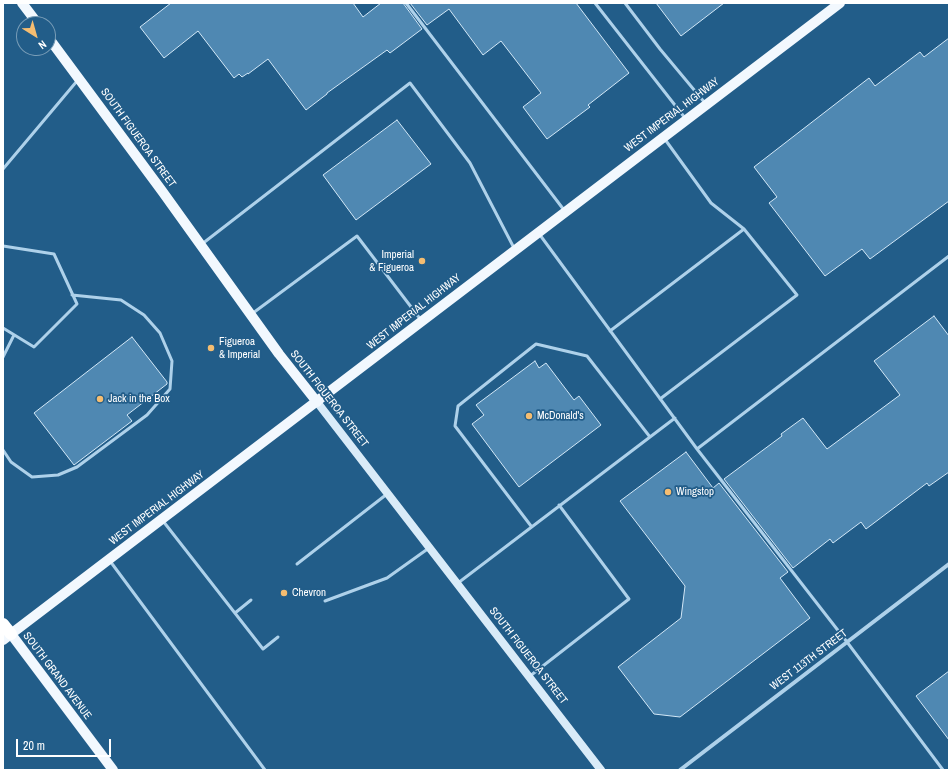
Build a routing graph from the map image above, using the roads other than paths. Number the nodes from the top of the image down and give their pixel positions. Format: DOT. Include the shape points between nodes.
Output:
graph roads {
  1 [pos="22,3"];
  2 [pos="406,3"];
  3 [pos="595,3"];
  4 [pos="625,3"];
  5 [pos="840,3"];
  6 [pos="32,16"];
  7 [pos="56,46"];
  8 [pos="80,78"];
  9 [pos="706,105"];
  10 [pos="686,120"];
  11 [pos="663,137"];
  12 [pos="3,169"];
  13 [pos="565,211"];
  14 [pos="744,229"];
  15 [pos="538,232"];
  16 [pos="200,245"];
  17 [pos="3,246"];
  18 [pos="515,250"];
  19 [pos="949,256"];
  20 [pos="72,295"];
  21 [pos="250,315"];
  22 [pos="422,321"];
  23 [pos="3,328"];
  24 [pos="610,331"];
  25 [pos="14,335"];
  26 [pos="3,357"];
  27 [pos="660,399"];
  28 [pos="317,402"];
  29 [pos="675,418"];
  30 [pos="650,437"];
  31 [pos="697,449"];
  32 [pos="3,450"];
  33 [pos="387,494"];
  34 [pos="559,505"];
  35 [pos="162,519"];
  36 [pos="531,526"];
  37 [pos="429,548"];
  38 [pos="109,559"];
  39 [pos="297,564"];
  40 [pos="949,564"];
  41 [pos="457,584"];
  42 [pos="251,600"];
  43 [pos="325,601"];
  44 [pos="235,613"];
  45 [pos="3,624"];
  46 [pos="7,637"];
  47 [pos="278,637"];
  48 [pos="847,642"];
  49 [pos="529,677"];
  50 [pos="113,770"];
  51 [pos="265,770"];
  52 [pos="601,770"];
  53 [pos="680,770"];
  54 [pos="943,770"];
  1 -- 6 [label="main road"];
  2 -- 13 [label="lane"];
  3 -- 10 [label="lane"];
  4 -- 9 [label="lane"];
  5 -- 9 [label="main road, WEST IMPERIAL HIGHWAY"];
  7 -- 8 [label="main road, SOUTH FIGUEROA STREET"];
  8 -- 12 [label="lane"];
  8 -- 16 [label="main road, SOUTH FIGUEROA STREET"];
  9 -- 10 [label="main road, WEST IMPERIAL HIGHWAY"];
  10 -- 11 [label="main road, WEST IMPERIAL HIGHWAY"];
  11 -- 13 [label="main road, WEST IMPERIAL HIGHWAY"];
  11 -- 14 [label="lane" via="711,202"];
  13 -- 15 [label="main road, WEST IMPERIAL HIGHWAY"];
  14 -- 24 [label="lane"];
  14 -- 27 [label="lane" via="797,295"];
  15 -- 18 [label="main road, WEST IMPERIAL HIGHWAY"];
  15 -- 24 [label="lane"];
  16 -- 18 [label="lane" via="410,83 470,163"];
  16 -- 21 [label="main road, SOUTH FIGUEROA STREET"];
  17 -- 20 [label="lane" via="54,254"];
  18 -- 22 [label="main road, WEST IMPERIAL HIGHWAY"];
  19 -- 31 [label="lane"];
  20 -- 25 [label="lane" via="77,304 34,347"];
  20 -- 32 [label="lane" via="121,300 144,315 160,334 172,361 170,389 147,415 77,467 58,475 32,477 11,462"];
  21 -- 22 [label="lane" via="357,236"];
  21 -- 28 [label="main road, SOUTH FIGUEROA STREET"];
  22 -- 28 [label="main road, WEST IMPERIAL HIGHWAY"];
  23 -- 25 [label="lane"];
  24 -- 27 [label="lane"];
  25 -- 26 [label="lane"];
  27 -- 29 [label="lane"];
  28 -- 33 [label="main road, SOUTH FIGUEROA STREET"];
  28 -- 35 [label="main road, WEST IMPERIAL HIGHWAY"];
  29 -- 30 [label="lane"];
  29 -- 31 [label="lane"];
  30 -- 34 [label="lane"];
  30 -- 36 [label="lane" via="587,356 536,344 458,406 455,426"];
  31 -- 48 [label="lane"];
  33 -- 37 [label="main road, SOUTH FIGUEROA STREET"];
  33 -- 39 [label="lane"];
  34 -- 36 [label="lane"];
  34 -- 49 [label="lane" via="629,599"];
  35 -- 38 [label="main road, WEST IMPERIAL HIGHWAY"];
  35 -- 44 [label="lane"];
  36 -- 41 [label="lane"];
  37 -- 41 [label="main road, SOUTH FIGUEROA STREET"];
  37 -- 43 [label="lane" via="387,578"];
  38 -- 46 [label="main road, WEST IMPERIAL HIGHWAY"];
  38 -- 51 [label="lane"];
  40 -- 48 [label="street, WEST 113TH STREET"];
  41 -- 49 [label="main road, SOUTH FIGUEROA STREET"];
  42 -- 44 [label="lane"];
  44 -- 47 [label="lane" via="263,649"];
  45 -- 46 [label="highway"];
  46 -- 50 [label="main road, SOUTH GRAND AVENUE"];
  48 -- 53 [label="street, WEST 113TH STREET"];
  48 -- 54 [label="lane"];
  49 -- 52 [label="main road, SOUTH FIGUEROA STREET"];
}
